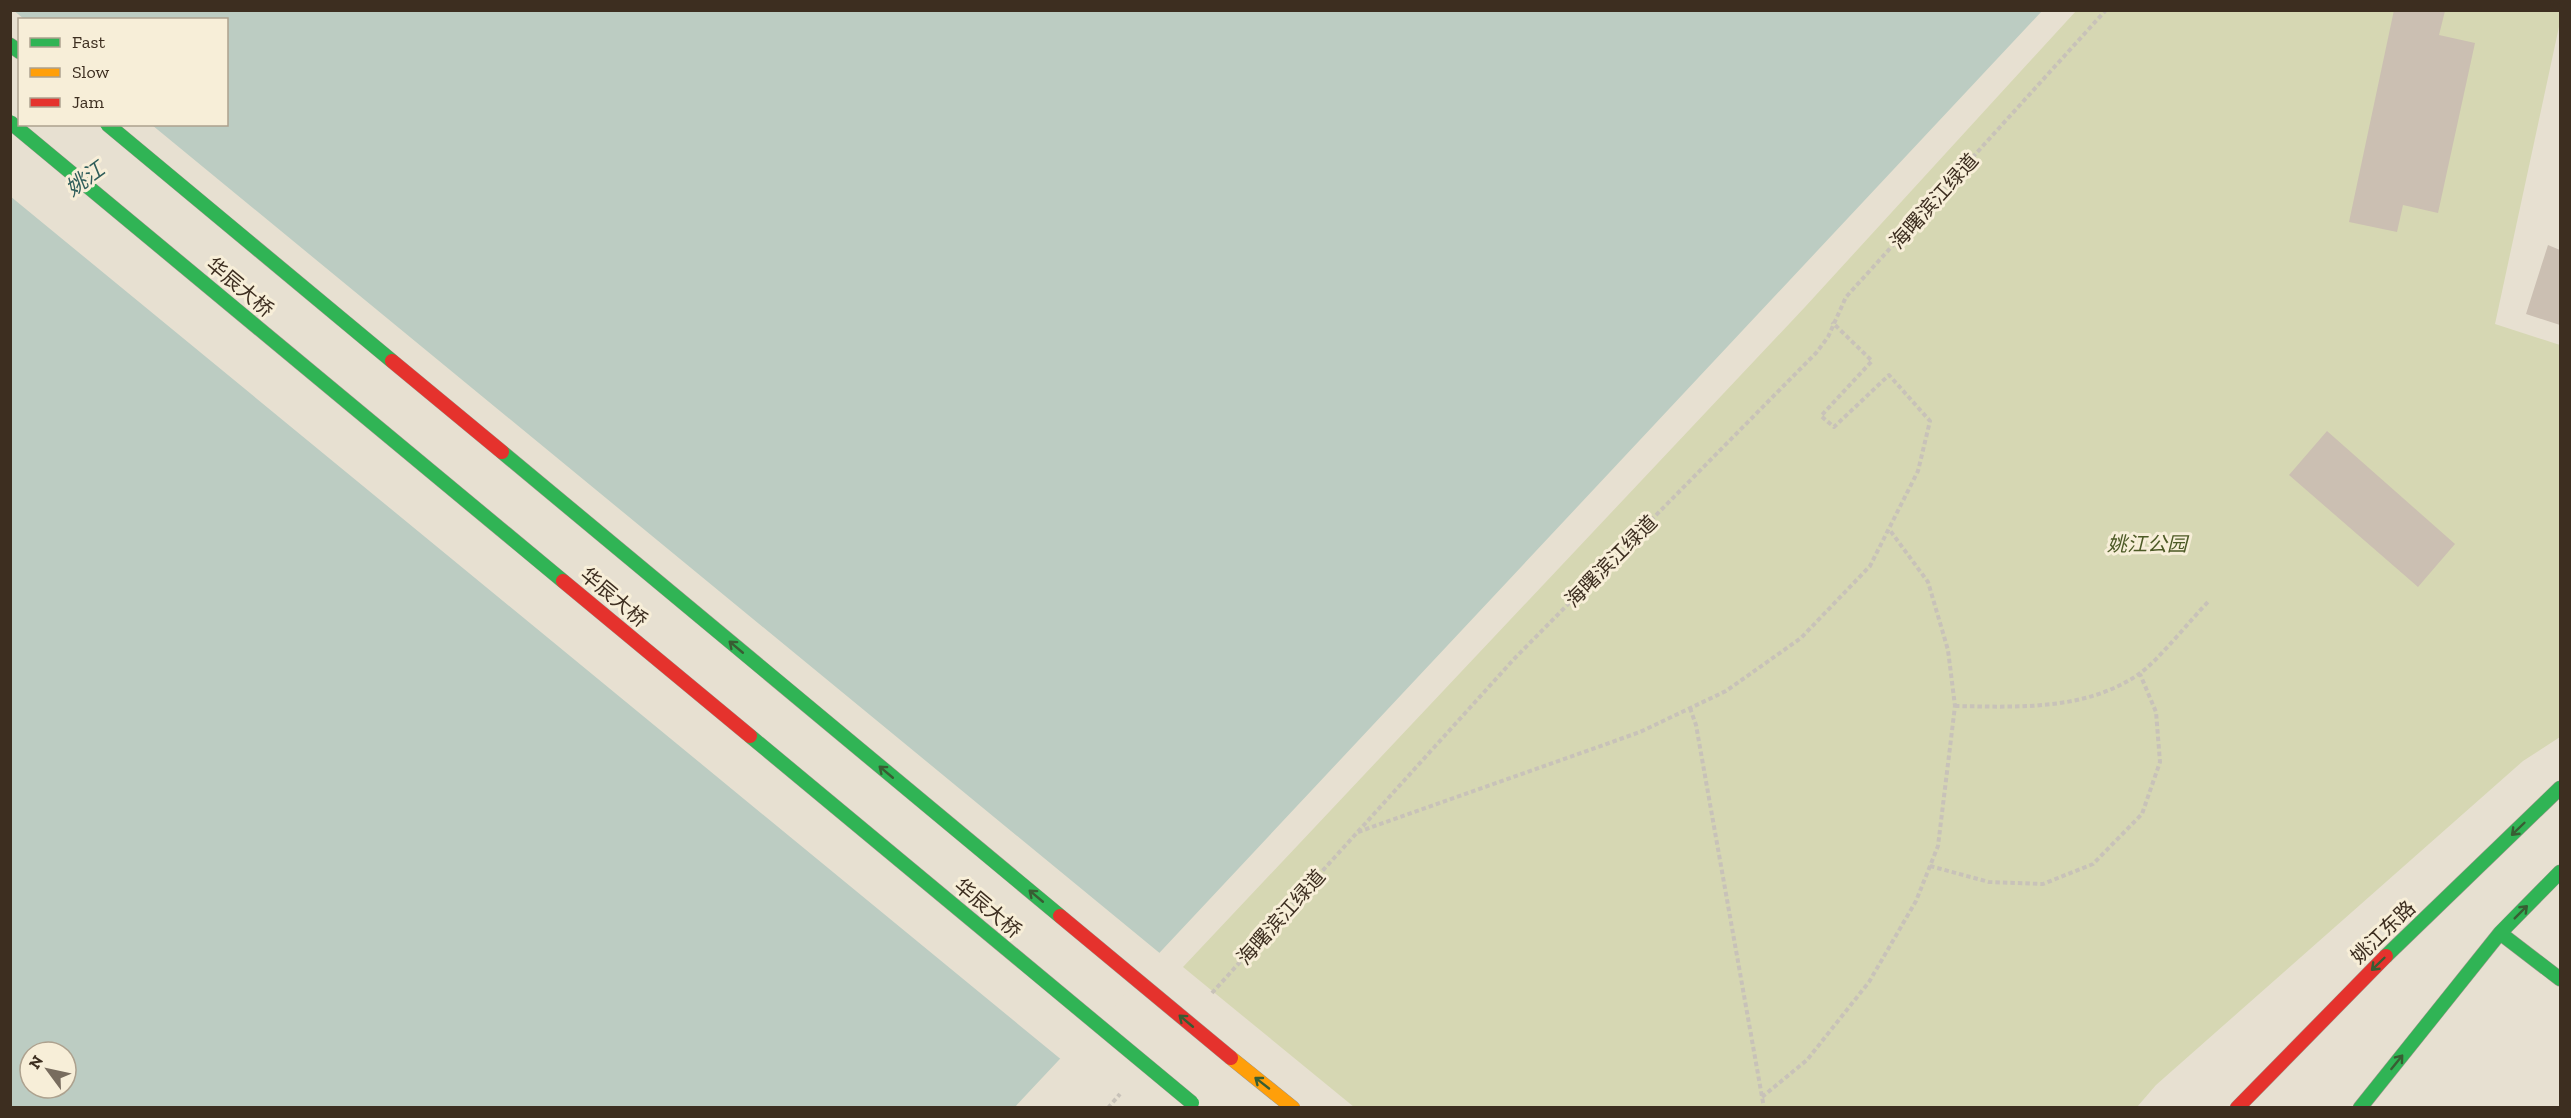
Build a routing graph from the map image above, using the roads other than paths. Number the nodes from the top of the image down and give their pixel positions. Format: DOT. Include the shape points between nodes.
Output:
graph roads {
  1 [pos="10,122"];
  2 [pos="109,126"];
  3 [pos="2560,788"];
  4 [pos="2560,872"];
  5 [pos="2500,933"];
  6 [pos="2560,979"];
  7 [pos="1196,1105"];
  8 [pos="1293,1107"];
  9 [pos="2238,1107"];
  10 [pos="2360,1107"];
  1 -- 7 [label="main road, 华辰大桥, bridge"];
  8 -- 2 [label="main road, 华辰大桥, one-way, bridge"];
  3 -- 9 [label="main road, 姚江东路, one-way" via="2375,966"];
  5 -- 4 [label="main road, one-way"];
  5 -- 6 [label="main road"];
  10 -- 5 [label="main road, one-way"];
}
